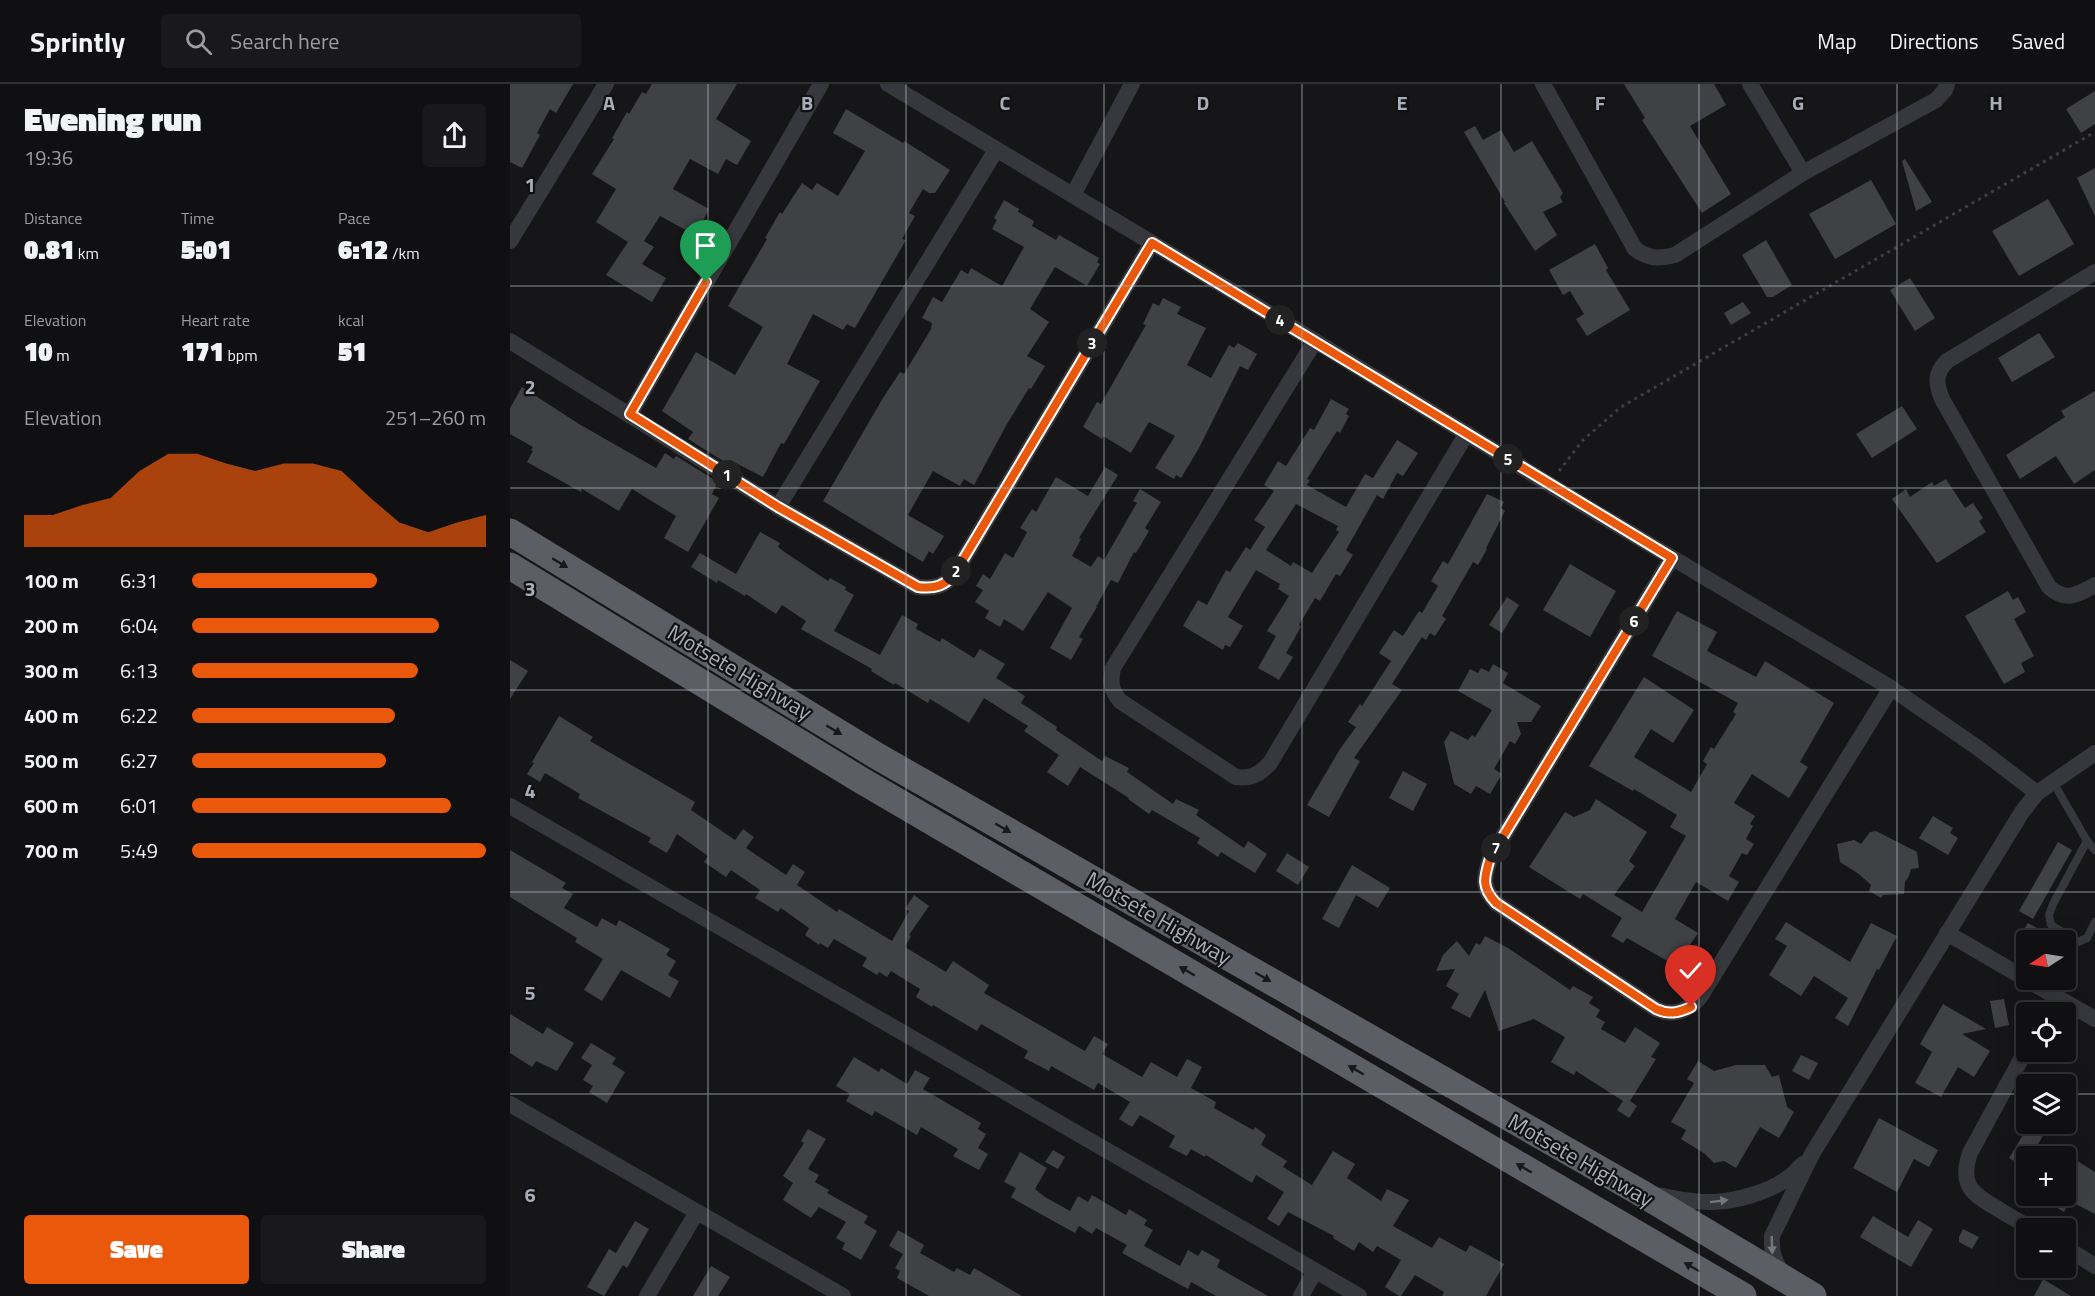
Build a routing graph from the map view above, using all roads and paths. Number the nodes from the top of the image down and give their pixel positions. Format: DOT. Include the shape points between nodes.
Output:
graph roads {
  1 [pos="606,84"];
  2 [pos="821,84"];
  3 [pos="888,84"];
  4 [pos="1132,84"];
  5 [pos="1543,84"];
  6 [pos="1750,84"];
  7 [pos="1947,84"];
  8 [pos="2095,132"];
  9 [pos="996,150"];
  10 [pos="1803,173"];
  11 [pos="1073,195"];
  12 [pos="510,241"];
  13 [pos="1152,243"];
  14 [pos="2093,278"];
  15 [pos="510,341"];
  16 [pos="1315,341"];
  17 [pos="630,414"];
  18 [pos="1467,433"];
  19 [pos="1549,484"];
  20 [pos="778,507"];
  21 [pos="510,532"];
  22 [pos="1672,558"];
  23 [pos="516,572"];
  24 [pos="2095,585"];
  25 [pos="1892,688"];
  26 [pos="2095,753"];
  27 [pos="2054,782"];
  28 [pos="2037,793"];
  29 [pos="510,806"];
  30 [pos="2087,841"];
  31 [pos="2095,850"];
  32 [pos="2095,922"];
  33 [pos="1947,933"];
  34 [pos="2016,973"];
  35 [pos="2046,990"];
  36 [pos="2056,996"];
  37 [pos="2053,1002"];
  38 [pos="2095,1019"];
  39 [pos="2019,1062"];
  40 [pos="510,1104"];
  41 [pos="1812,1154"];
  42 [pos="1641,1193"];
  43 [pos="697,1212"];
  44 [pos="2016,1219"];
  45 [pos="2076,1254"];
  46 [pos="2095,1266"];
  47 [pos="1315,1271"];
  48 [pos="1787,1281"];
  49 [pos="818,1290"];
  50 [pos="647,1296"];
  51 [pos="843,1296"];
  52 [pos="1301,1296"];
  53 [pos="1359,1296"];
  54 [pos="1743,1296"];
  55 [pos="1813,1296"];
  1 -- 12 [label="street"];
  2 -- 17 [label="street"];
  3 -- 9 [label="street"];
  4 -- 11 [label="street"];
  5 -- 10 [label="street" via="1635,249 1646,257 1675,255"];
  6 -- 10 [label="street"];
  7 -- 10 [label="street" via="1936,100"];
  8 -- 19 [label="path" via="1621,407 1583,440"];
  9 -- 11 [label="street"];
  9 -- 20 [label="street"];
  11 -- 13 [label="street"];
  13 -- 16 [label="street"];
  13 -- 20 [label="street" via="948,582 918,587"];
  14 -- 24 [label="street" via="1947,361 1936,377 1942,399 2049,587 2066,596"];
  15 -- 17 [label="street"];
  16 -- 18 [label="street"];
  16 -- 18 [label="street" via="1111,676 1114,694 1120,701 1236,777 1253,776 1270,763"];
  17 -- 20 [label="street"];
  18 -- 19 [label="street"];
  19 -- 22 [label="street"];
  21 -- 42 [label="highway, Motsete Highway, one-way" via="877,756"];
  22 -- 25 [label="street"];
  22 -- 25 [label="street" via="1490,858 1484,882 1496,903 1656,1009 1666,1014 1680,1012 1700,997"];
  54 -- 23 [label="highway, Motsete Highway, one-way" via="859,779"];
  25 -- 28 [label="street"];
  26 -- 27 [label="street"];
  27 -- 28 [label="street"];
  27 -- 30 [label="lane"];
  28 -- 33 [label="street"];
  29 -- 47 [label="street"];
  30 -- 31 [label="lane"];
  30 -- 32 [label="lane" via="2049,915 2051,924 2078,942 2087,938"];
  33 -- 34 [label="street"];
  33 -- 41 [label="street"];
  35 -- 36 [label="street"];
  36 -- 37 [label="street"];
  36 -- 38 [label="street"];
  39 -- 44 [label="street" via="1965,1166 1970,1190"];
  40 -- 43 [label="street"];
  42 -- 41 [label="street, one-way" via="1714,1202 1743,1197 1790,1177"];
  41 -- 48 [label="street, one-way" via="1772,1236 1774,1262"];
  42 -- 48 [label="highway, Motsete Highway"];
  43 -- 49 [label="street"];
  43 -- 50 [label="street"];
  45 -- 46 [label="street"];
  47 -- 52 [label="street"];
  47 -- 53 [label="street"];
  48 -- 55 [label="highway, Motsete Highway"];
  49 -- 51 [label="street"];
}
